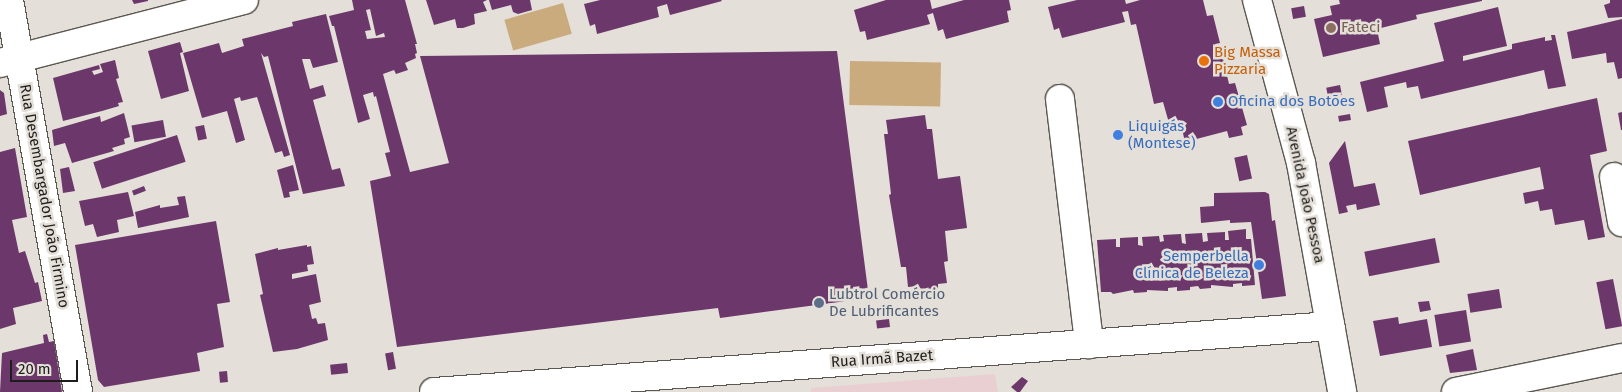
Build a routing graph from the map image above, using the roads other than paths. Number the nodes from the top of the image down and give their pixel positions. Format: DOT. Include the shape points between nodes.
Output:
graph roads {
  1 [pos="9,0"];
  2 [pos="244,0"];
  3 [pos="1257,0"];
  4 [pos="10,60"];
  5 [pos="1060,98"];
  6 [pos="1614,177"];
  7 [pos="1622,222"];
  8 [pos="1331,326"];
  9 [pos="1089,344"];
  10 [pos="1622,358"];
  11 [pos="78,392"];
  12 [pos="434,392"];
  13 [pos="1342,392"];
  14 [pos="1456,392"];
  1 -- 4 [label="street, Rua Desembargador João Firmino"];
  2 -- 4 [label="street"];
  3 -- 8 [label="street, Avenida João Pessoa" via="1301,163"];
  4 -- 11 [label="street, Rua Desembargador João Firmino"];
  5 -- 9 [label="street"];
  6 -- 7 [label="street"];
  8 -- 9 [label="street, Rua Irmã Bazet"];
  8 -- 13 [label="street, Avenida João Pessoa"];
  9 -- 12 [label="street, Rua Irmã Bazet"];
  10 -- 14 [label="street"];
}
